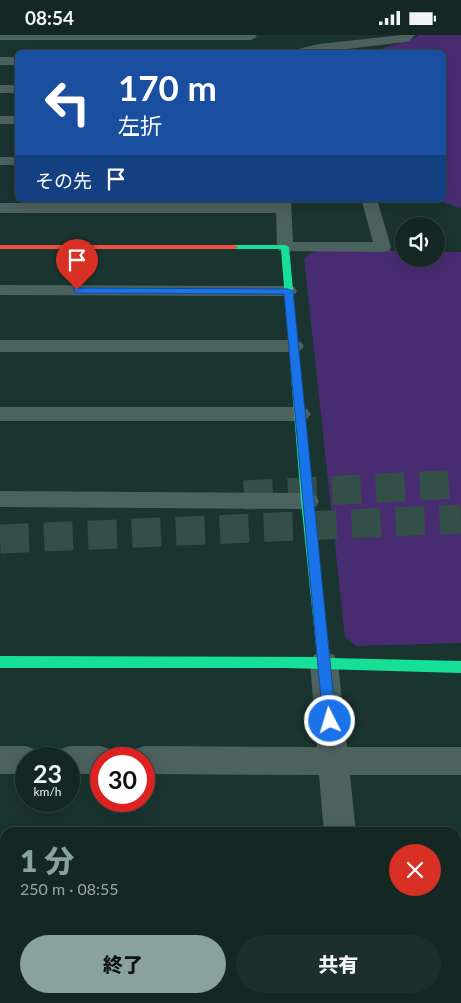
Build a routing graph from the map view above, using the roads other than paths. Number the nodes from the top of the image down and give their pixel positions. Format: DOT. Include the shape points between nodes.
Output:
graph roads {
  1 [pos="316,35"];
  2 [pos="409,35"];
  3 [pos="61,36"];
  4 [pos="0,37"];
  5 [pos="252,39"];
  6 [pos="319,48"];
  7 [pos="311,50"];
  8 [pos="0,61"];
  9 [pos="15,61"];
  10 [pos="0,89"];
  11 [pos="15,89"];
  12 [pos="0,120"];
  13 [pos="15,120"];
  14 [pos="0,161"];
  15 [pos="15,161"];
  16 [pos="371,202"];
  17 [pos="283,204"];
  18 [pos="0,208"];
  19 [pos="0,247"];
  20 [pos="286,247"];
  21 [pos="0,290"];
  22 [pos="288,291"];
  23 [pos="0,346"];
  24 [pos="294,346"];
  25 [pos="0,414"];
  26 [pos="300,414"];
  27 [pos="0,499"];
  28 [pos="308,501"];
  29 [pos="0,662"];
  30 [pos="324,663"];
  31 [pos="461,667"];
  32 [pos="0,760"];
  33 [pos="15,760"];
  34 [pos="155,760"];
  35 [pos="333,760"];
  36 [pos="461,761"];
  37 [pos="339,827"];
  1 -- 6 [label="street"];
  2 -- 6 [label="street" via="405,39"];
  3 -- 4 [label="street"];
  3 -- 5 [label="street"];
  6 -- 7 [label="street"];
  8 -- 9 [label="street"];
  10 -- 11 [label="street"];
  12 -- 13 [label="street"];
  14 -- 15 [label="street"];
  16 -- 20 [label="street" via="383,247"];
  17 -- 18 [label="street"];
  17 -- 20 [label="street"];
  19 -- 20 [label="street"];
  20 -- 22 [label="street"];
  21 -- 22 [label="street"];
  22 -- 24 [label="street"];
  23 -- 24 [label="street"];
  24 -- 26 [label="street"];
  25 -- 26 [label="street"];
  26 -- 28 [label="street"];
  27 -- 28 [label="street"];
  28 -- 30 [label="street"];
  29 -- 30 [label="street"];
  30 -- 31 [label="street"];
  30 -- 35 [label="street"];
  32 -- 33 [label="street"];
  34 -- 35 [label="street"];
  35 -- 36 [label="street"];
  35 -- 37 [label="street"];
}
